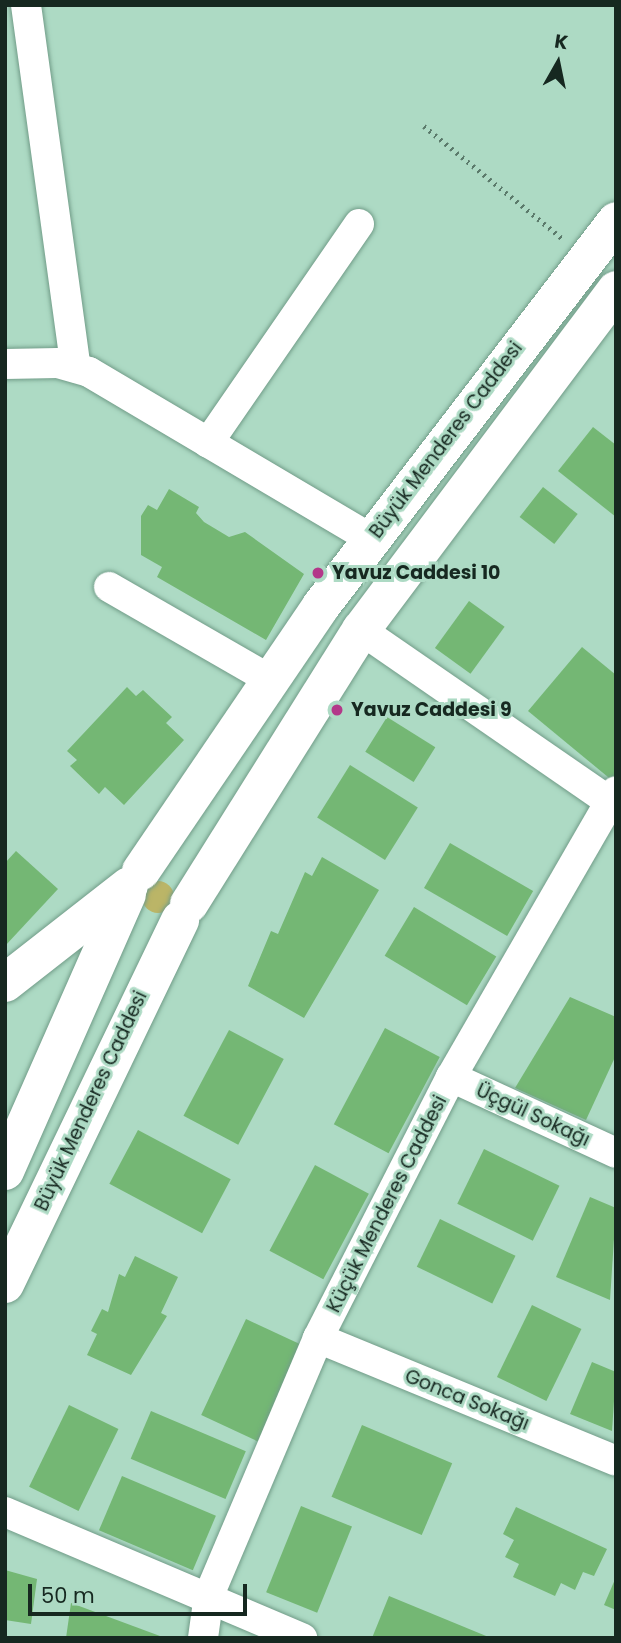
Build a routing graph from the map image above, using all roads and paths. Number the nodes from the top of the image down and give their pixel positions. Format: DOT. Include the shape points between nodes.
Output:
graph roads {
  1 [pos="26,5"];
  2 [pos="424,126"];
  3 [pos="616,221"];
  4 [pos="359,223"];
  5 [pos="587,258"];
  6 [pos="616,290"];
  7 [pos="5,364"];
  8 [pos="76,368"];
  9 [pos="208,443"];
  10 [pos="371,540"];
  11 [pos="109,587"];
  12 [pos="361,630"];
  13 [pos="271,680"];
  14 [pos="613,800"];
  15 [pos="132,884"];
  16 [pos="185,912"];
  17 [pos="5,983"];
  18 [pos="451,1077"];
  19 [pos="616,1153"];
  20 [pos="5,1171"];
  21 [pos="5,1284"];
  22 [pos="318,1338"];
  23 [pos="616,1461"];
  24 [pos="5,1512"];
  25 [pos="209,1595"];
  26 [pos="202,1638"];
  27 [pos="302,1638"];
  1 -- 8 [label="street"];
  2 -- 5 [label="path"];
  3 -- 5 [label="street, Büyük Menderes Caddesi"];
  4 -- 9 [label="street"];
  5 -- 10 [label="street, Büyük Menderes Caddesi"];
  6 -- 12 [label="street, Büyük Menderes Caddesi"];
  7 -- 8 [label="street"];
  8 -- 9 [label="street"];
  9 -- 10 [label="street"];
  10 -- 13 [label="street, Büyük Menderes Caddesi"];
  11 -- 13 [label="street"];
  12 -- 14 [label="street"];
  12 -- 16 [label="street, Büyük Menderes Caddesi"];
  13 -- 15 [label="street, Büyük Menderes Caddesi"];
  14 -- 18 [label="street, Küçük Menderes Caddesi"];
  15 -- 16 [label="street" via="158,866 176,871 187,886"];
  15 -- 17 [label="street"];
  15 -- 20 [label="street, Büyük Menderes Caddesi"];
  16 -- 21 [label="street, Büyük Menderes Caddesi"];
  18 -- 19 [label="street, Üçgül Sokağı"];
  18 -- 22 [label="street, Küçük Menderes Caddesi"];
  22 -- 23 [label="street, Gonca Sokağı"];
  22 -- 25 [label="street, Küçük Menderes Caddesi"];
  24 -- 25 [label="street"];
  25 -- 26 [label="street, Küçük Menderes Caddesi"];
  25 -- 27 [label="street"];
}
